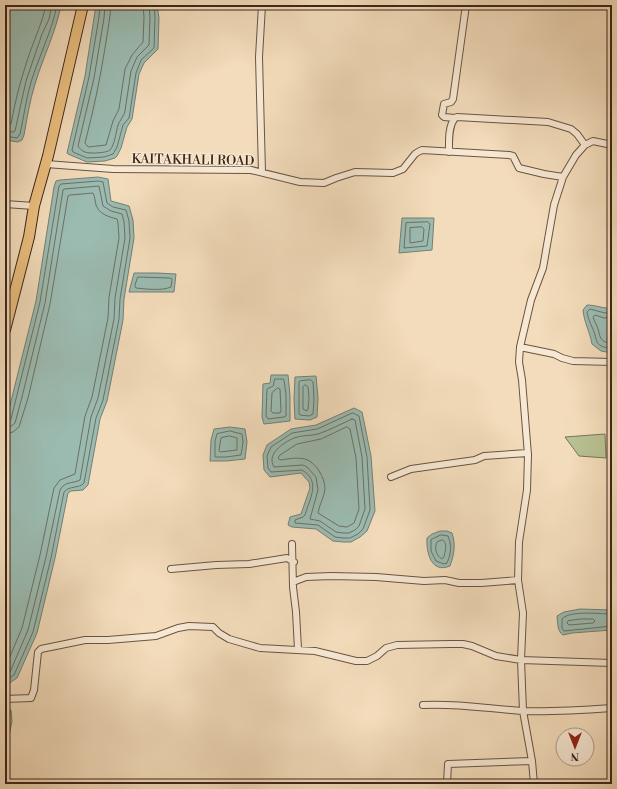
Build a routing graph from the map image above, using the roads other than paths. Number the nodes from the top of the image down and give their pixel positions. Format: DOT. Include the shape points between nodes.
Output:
graph roads {
  1 [pos="83,5"];
  2 [pos="262,5"];
  3 [pos="466,5"];
  4 [pos="602,5"];
  5 [pos="612,7"];
  6 [pos="456,118"];
  7 [pos="585,145"];
  8 [pos="612,145"];
  9 [pos="449,152"];
  10 [pos="46,164"];
  11 [pos="262,172"];
  12 [pos="564,177"];
  13 [pos="5,204"];
  14 [pos="34,206"];
  15 [pos="5,330"];
  16 [pos="520,347"];
  17 [pos="612,362"];
  18 [pos="528,453"];
  19 [pos="391,477"];
  20 [pos="292,544"];
  21 [pos="294,562"];
  22 [pos="171,569"];
  23 [pos="518,580"];
  24 [pos="293,582"];
  25 [pos="298,649"];
  26 [pos="521,660"];
  27 [pos="612,663"];
  28 [pos="5,699"];
  29 [pos="423,705"];
  30 [pos="612,708"];
  31 [pos="523,711"];
  32 [pos="532,761"];
  33 [pos="447,784"];
  34 [pos="534,784"];
  1 -- 10 [label="main road"];
  2 -- 11 [label="street" via="258,58"];
  3 -- 6 [label="street" via="453,99 444,104 442,115"];
  4 -- 5 [label="street"];
  6 -- 7 [label="street" via="548,122 571,129"];
  6 -- 9 [label="street" via="451,127"];
  7 -- 8 [label="street" via="593,141"];
  7 -- 12 [label="street" via="576,155"];
  9 -- 11 [label="street, KAITAKHALI ROAD" via="422,150 403,169 393,173 355,172 324,183 300,182"];
  9 -- 12 [label="street, KAITAKHALI ROAD" via="509,155 513,156 519,168"];
  10 -- 11 [label="street, KAITAKHALI ROAD" via="113,169"];
  10 -- 14 [label="main road"];
  12 -- 16 [label="street" via="554,205 543,268 531,300"];
  13 -- 14 [label="street"];
  14 -- 15 [label="main road" via="29,237"];
  16 -- 17 [label="street" via="573,361"];
  16 -- 18 [label="street" via="519,362"];
  18 -- 19 [label="street" via="484,456 475,460 411,469"];
  18 -- 23 [label="street"];
  20 -- 21 [label="street"];
  21 -- 22 [label="street" via="287,558 249,564"];
  21 -- 24 [label="street"];
  23 -- 24 [label="street" via="459,583 445,580 331,576 306,577"];
  23 -- 26 [label="street" via="523,613"];
  24 -- 25 [label="street"];
  25 -- 26 [label="street" via="361,661 397,645 463,644 496,656"];
  25 -- 28 [label="street" via="260,648 229,639 214,627 189,626 156,636 85,640 39,650 31,698"];
  26 -- 27 [label="street"];
  26 -- 31 [label="street"];
  29 -- 31 [label="street"];
  30 -- 31 [label="street"];
  31 -- 32 [label="street"];
  32 -- 33 [label="street" via="448,764"];
  32 -- 34 [label="street"];
}
